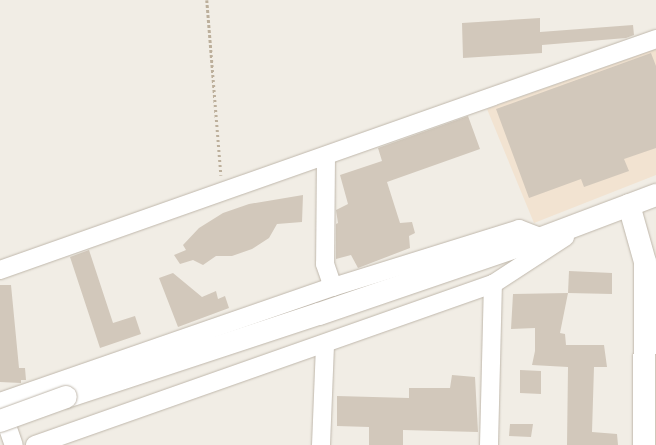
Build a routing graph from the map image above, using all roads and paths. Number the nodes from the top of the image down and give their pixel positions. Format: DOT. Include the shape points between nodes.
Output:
graph roads {
  1 [pos="207,0"];
  2 [pos="656,39"];
  3 [pos="326,157"];
  4 [pos="222,194"];
  5 [pos="656,195"];
  6 [pos="629,205"];
  7 [pos="591,220"];
  8 [pos="542,238"];
  9 [pos="0,270"];
  10 [pos="493,284"];
  11 [pos="333,287"];
  12 [pos="325,344"];
  13 [pos="0,404"];
  14 [pos="0,421"];
  15 [pos="14,445"];
  16 [pos="35,445"];
  17 [pos="321,445"];
  18 [pos="489,445"];
  19 [pos="644,445"];
  1 -- 4 [label="path"];
  2 -- 3 [label="street"];
  3 -- 4 [label="street"];
  3 -- 11 [label="street" via="325,264"];
  4 -- 9 [label="street"];
  5 -- 6 [label="street"];
  6 -- 7 [label="street"];
  6 -- 19 [label="street" via="645,262"];
  7 -- 8 [label="street"];
  7 -- 10 [label="street"];
  8 -- 11 [label="street" via="519,229"];
  8 -- 14 [label="street, bridge"];
  10 -- 12 [label="street"];
  10 -- 18 [label="street"];
  11 -- 13 [label="street"];
  12 -- 16 [label="street"];
  12 -- 17 [label="street"];
  13 -- 15 [label="street"];
}
